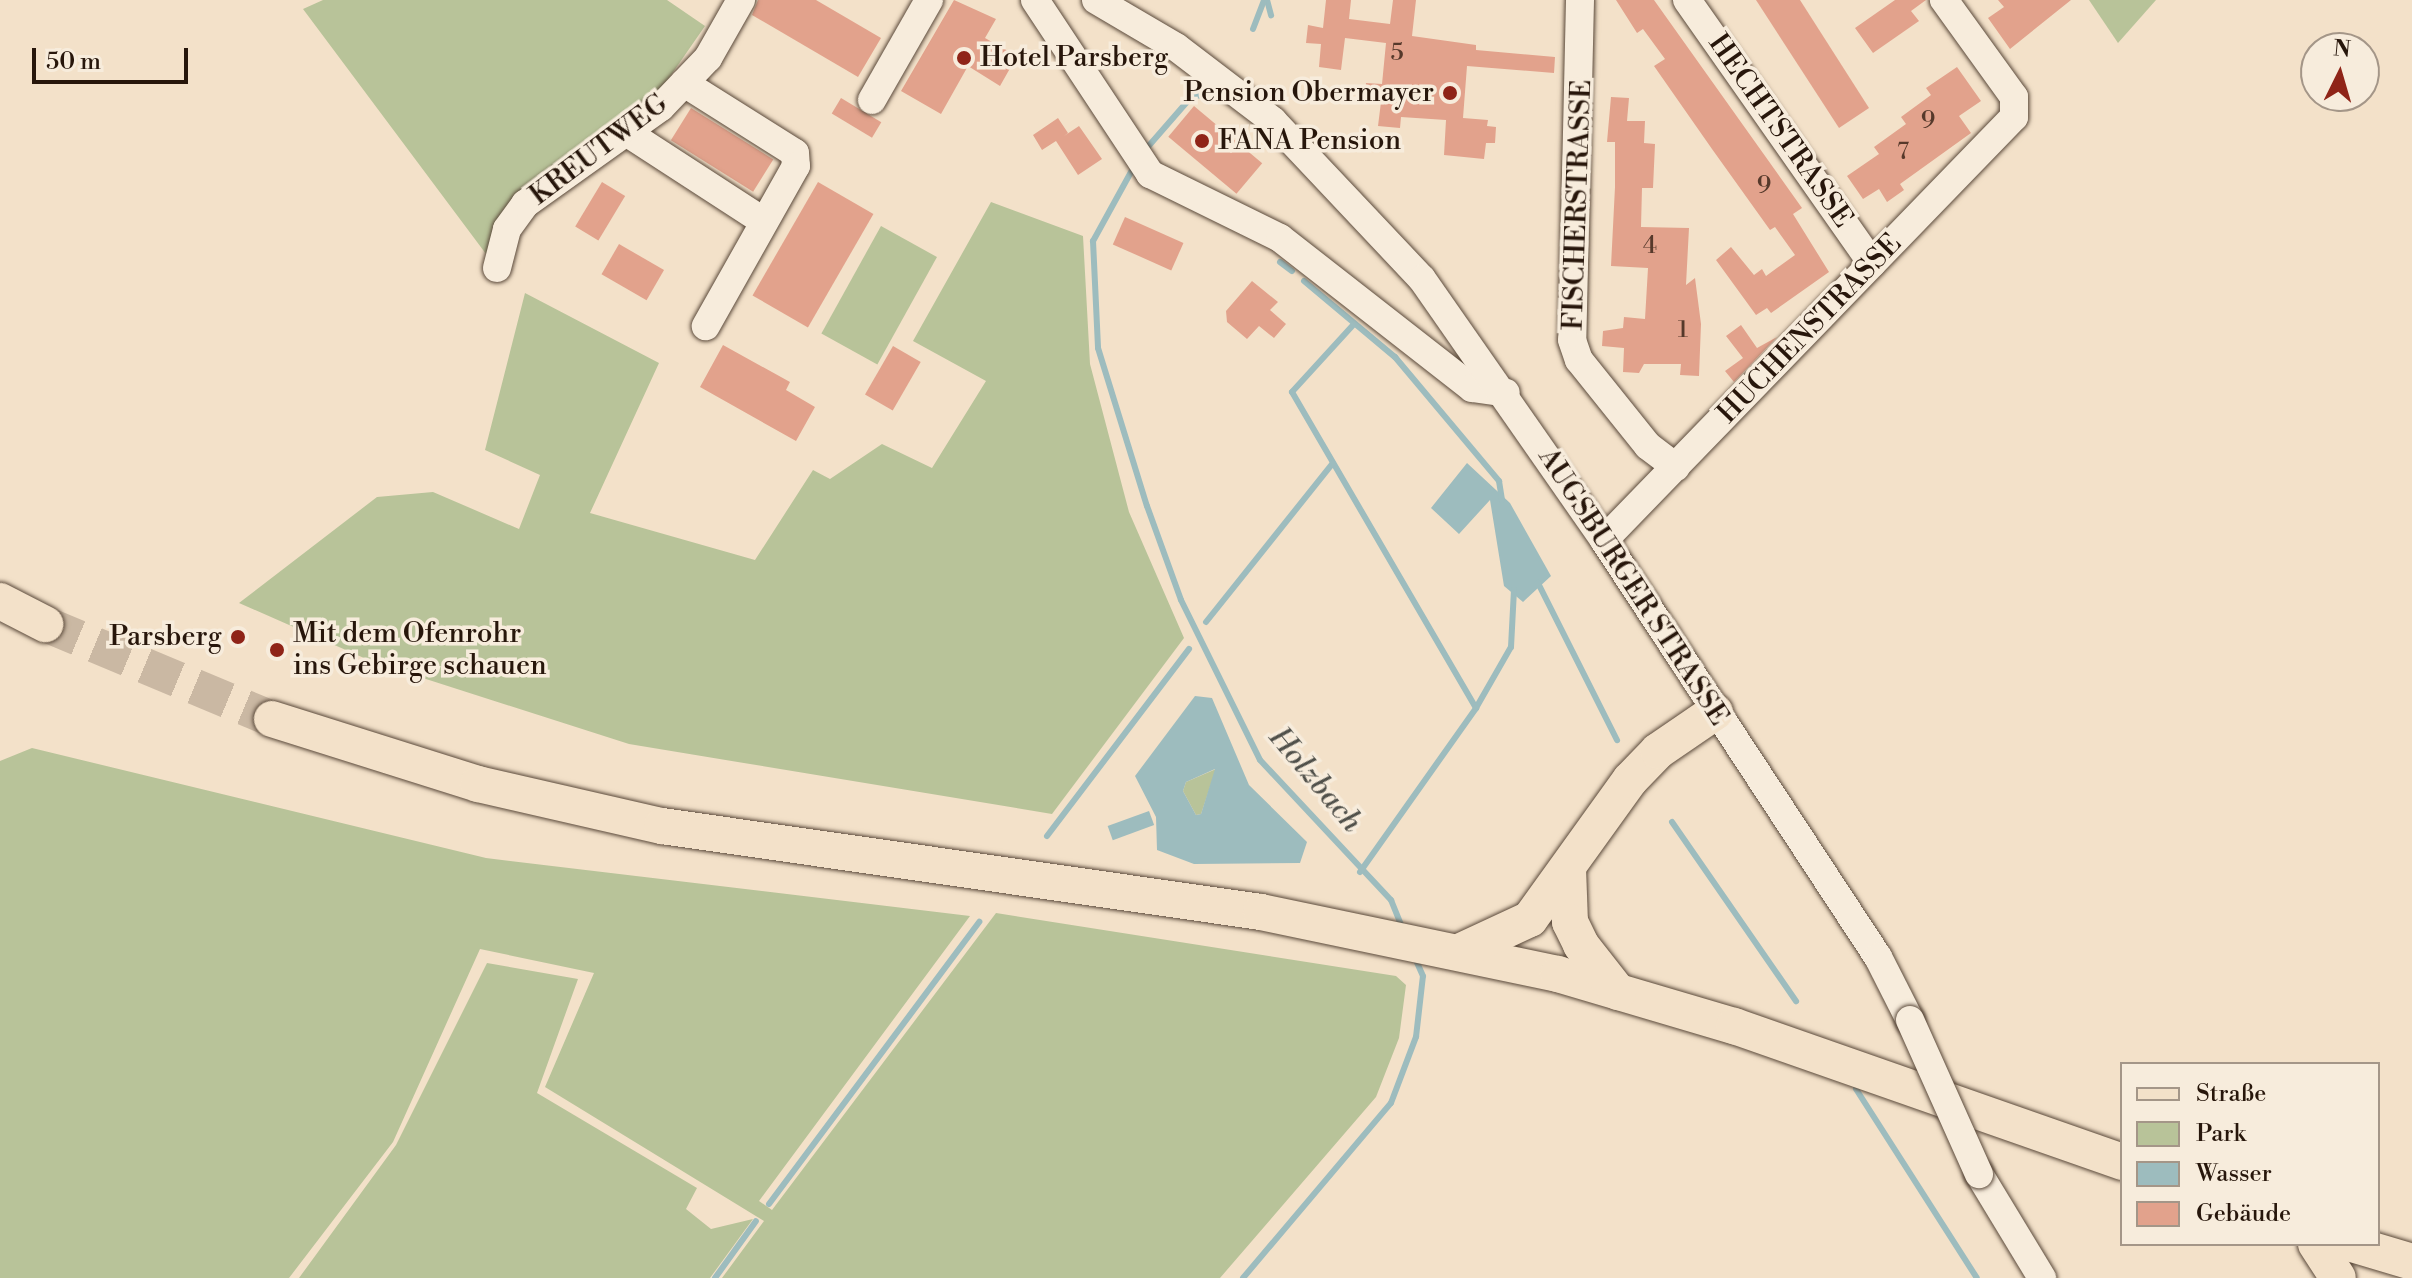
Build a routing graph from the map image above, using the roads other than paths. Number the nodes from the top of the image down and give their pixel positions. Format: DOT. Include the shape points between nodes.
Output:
graph roads {
  1 [pos="741,0"];
  2 [pos="929,0"];
  3 [pos="1035,0"];
  4 [pos="1096,0"];
  5 [pos="1580,0"];
  6 [pos="1687,0"];
  7 [pos="1944,0"];
  8 [pos="684,83"];
  9 [pos="872,100"];
  10 [pos="626,132"];
  11 [pos="763,221"];
  12 [pos="1872,263"];
  13 [pos="497,268"];
  14 [pos="706,326"];
  15 [pos="1506,393"];
  16 [pos="1676,467"];
  17 [pos="1604,540"];
  18 [pos="0,601"];
  19 [pos="45,624"];
  20 [pos="1715,712"];
  21 [pos="272,719"];
  22 [pos="1568,868"];
  23 [pos="1450,949"];
  24 [pos="1618,992"];
  25 [pos="2120,1161"];
  26 [pos="2317,1246"];
  27 [pos="2359,1246"];
  28 [pos="2412,1262"];
  29 [pos="2042,1278"];
  30 [pos="2338,1278"];
  1 -- 8 [label="street, KREUTWEG" via="708,58"];
  2 -- 9 [label="street" via="906,30"];
  3 -- 15 [label="street" via="1131,153 1150,174 1280,238 1472,388"];
  4 -- 15 [label="street, AUGSBURGER STRASSE" via="1176,47 1273,121 1422,279"];
  5 -- 16 [label="street, FISCHERSTRASSE" via="1572,340 1579,360 1648,446"];
  6 -- 12 [label="street, HECHTSTRASSE"];
  7 -- 12 [label="street, HUCHENSTRASSE" via="2014,97 2014,117"];
  8 -- 10 [label="street, KREUTWEG"];
  8 -- 11 [label="street" via="795,153 796,166"];
  10 -- 11 [label="street"];
  10 -- 13 [label="street, KREUTWEG" via="525,204 507,229"];
  11 -- 14 [label="street"];
  12 -- 16 [label="street, HUCHENSTRASSE"];
  15 -- 17 [label="street, AUGSBURGER STRASSE"];
  16 -- 17 [label="street, HUCHENSTRASSE"];
  17 -- 20 [label="street, AUGSBURGER STRASSE"];
  18 -- 19 [label="main road"];
  20 -- 22 [label="main road" via="1658,751 1606,809"];
  20 -- 29 [label="street, AUGSBURGER STRASSE, bridge" via="1878,957 1979,1174"];
  21 -- 23 [label="main road" via="478,784 662,826 1224,906"];
  22 -- 23 [label="main road" via="1530,919"];
  22 -- 24 [label="main road" via="1570,922"];
  23 -- 24 [label="main road"];
  24 -- 25 [label="main road" via="1734,1026"];
  26 -- 30 [label="main road"];
  27 -- 28 [label="main road"];
}
